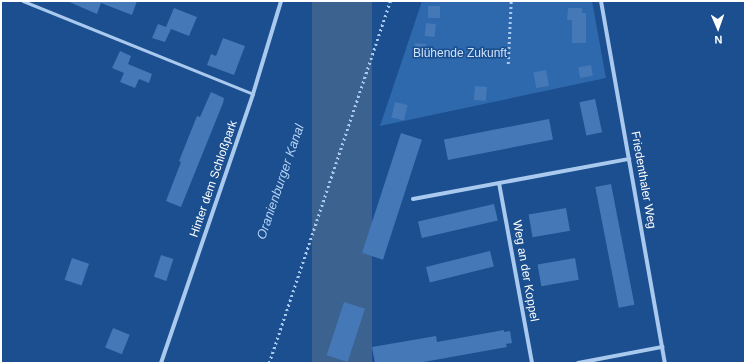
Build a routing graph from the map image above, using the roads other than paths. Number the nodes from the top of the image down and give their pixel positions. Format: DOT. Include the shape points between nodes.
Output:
graph roads {
  1 [pos="23,1"];
  2 [pos="281,1"];
  3 [pos="601,1"];
  4 [pos="254,94"];
  5 [pos="629,159"];
  6 [pos="499,183"];
  7 [pos="413,199"];
  8 [pos="662,347"];
  9 [pos="161,363"];
  10 [pos="532,363"];
  11 [pos="578,363"];
  12 [pos="665,363"];
  1 -- 4 [label="lane"];
  2 -- 4 [label="street, Hinter dem Schloßpark"];
  3 -- 5 [label="street, Friedenthaler Weg"];
  4 -- 9 [label="street, Hinter dem Schloßpark"];
  5 -- 6 [label="street"];
  5 -- 8 [label="street, Friedenthaler Weg"];
  6 -- 7 [label="street"];
  6 -- 10 [label="street, Weg an der Koppel"];
  8 -- 11 [label="street"];
  8 -- 12 [label="street, Friedenthaler Weg"];
}
